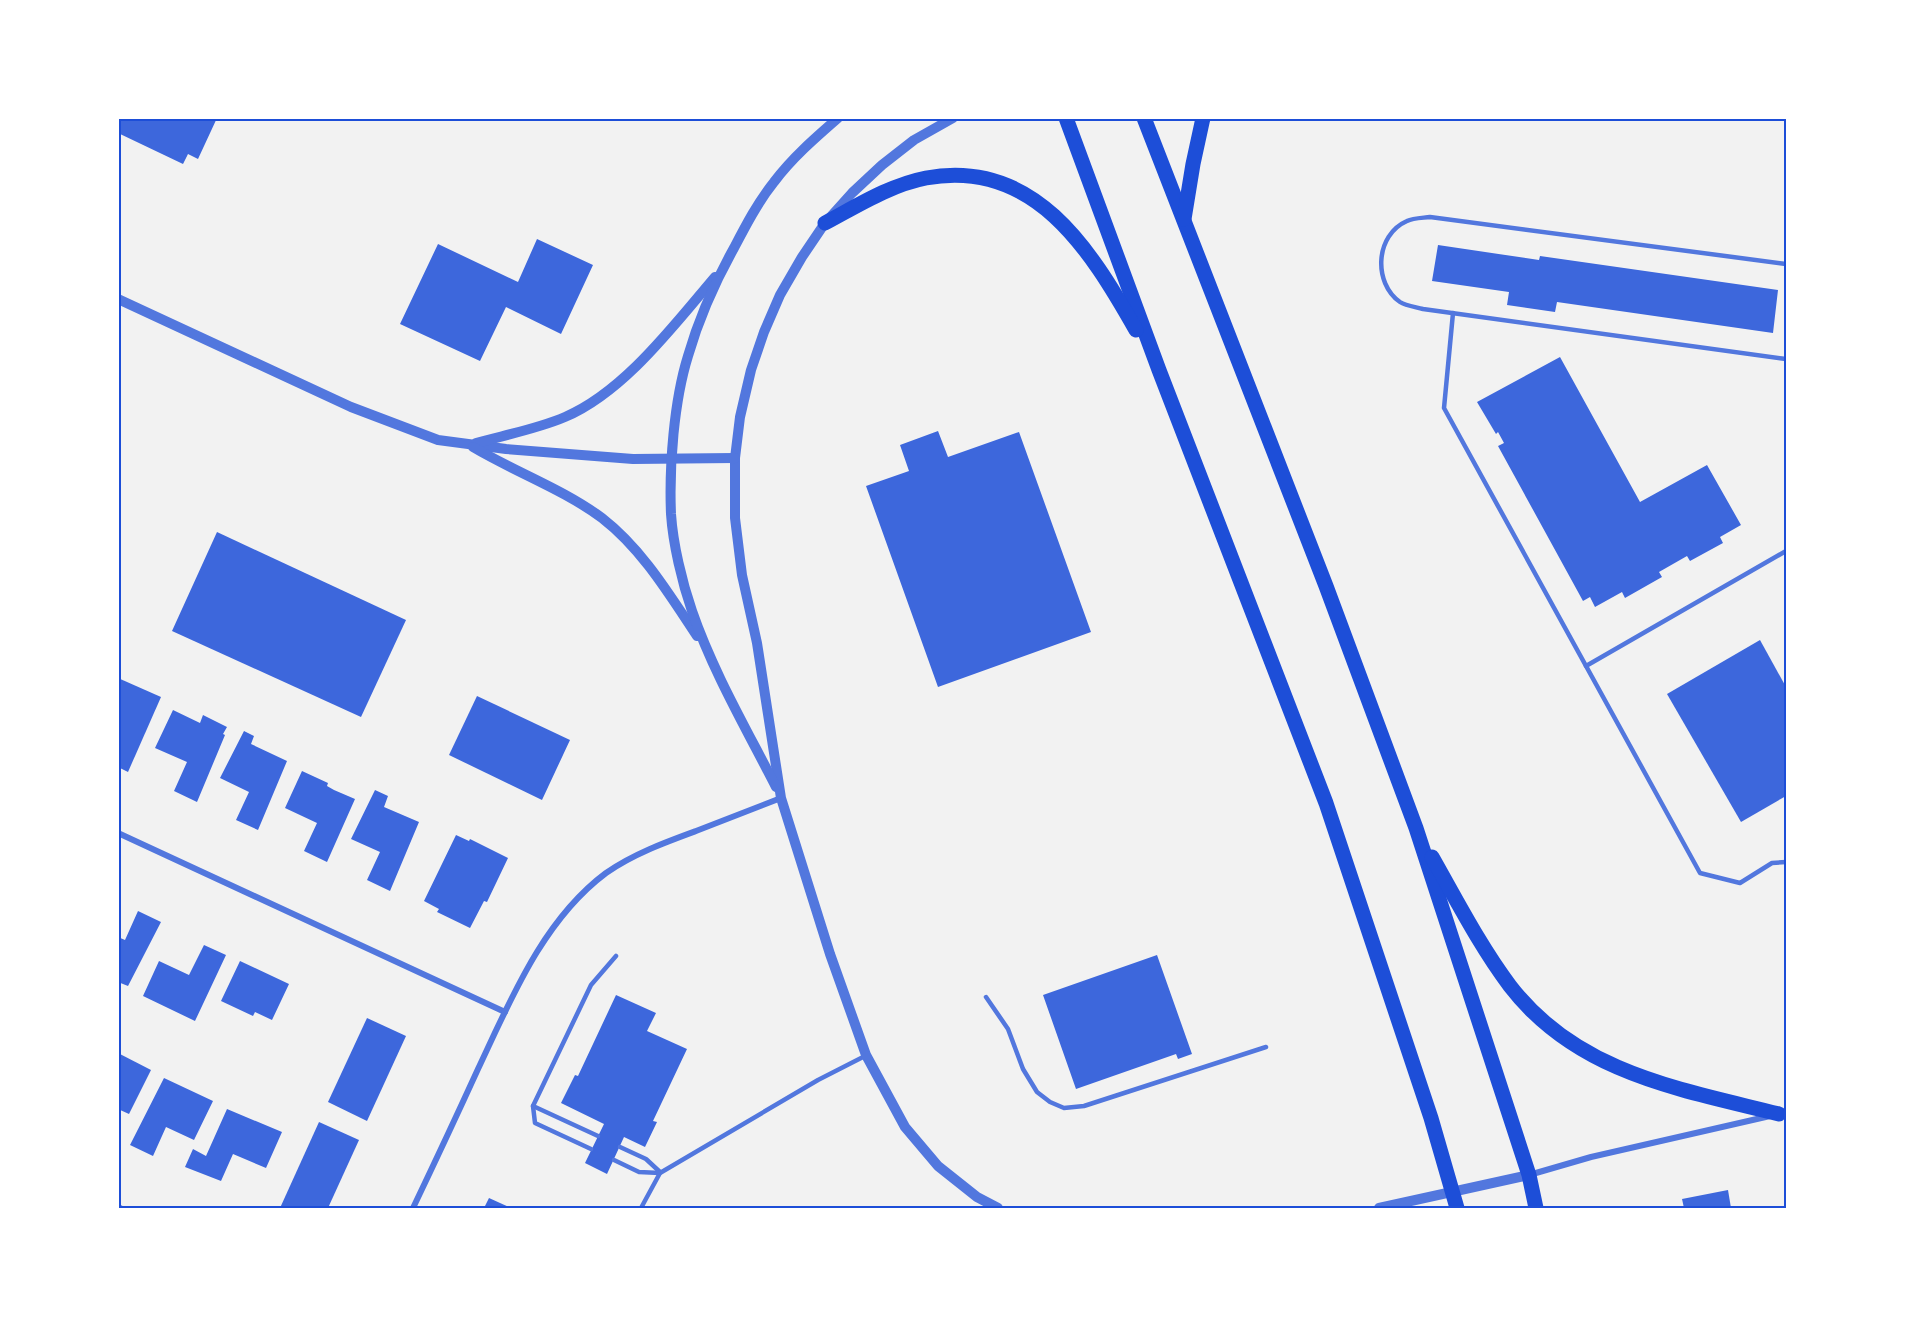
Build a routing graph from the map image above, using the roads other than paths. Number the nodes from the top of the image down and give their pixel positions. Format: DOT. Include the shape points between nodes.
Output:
graph roads {
  1 [pos="838,118"];
  2 [pos="953,118"];
  3 [pos="1065,118"];
  4 [pos="1144,118"];
  5 [pos="1203,118"];
  6 [pos="1183,222"];
  7 [pos="825,223"];
  8 [pos="1786,264"];
  9 [pos="723,268"];
  10 [pos="118,299"];
  11 [pos="1453,313"];
  12 [pos="1786,359"];
  13 [pos="1159,369"];
  14 [pos="470,445"];
  15 [pos="673,458"];
  16 [pos="735,458"];
  17 [pos="1786,551"];
  18 [pos="710,657"];
  19 [pos="1586,666"];
  20 [pos="781,798"];
  21 [pos="1416,828"];
  22 [pos="118,833"];
  23 [pos="1786,862"];
  24 [pos="616,956"];
  25 [pos="986,997"];
  26 [pos="505,1012"];
  27 [pos="1266,1047"];
  28 [pos="866,1055"];
  29 [pos="532,1106"];
  30 [pos="1783,1114"];
  31 [pos="598,1137"];
  32 [pos="620,1147"];
  33 [pos="591,1149"];
  34 [pos="614,1160"];
  35 [pos="660,1173"];
  36 [pos="1528,1175"];
  37 [pos="1453,1192"];
  38 [pos="413,1209"];
  39 [pos="641,1209"];
  40 [pos="998,1209"];
  41 [pos="1379,1209"];
  42 [pos="1457,1209"];
  43 [pos="1536,1209"];
  1 -- 9 [label="street" via="773,182"];
  2 -- 7 [label="street" via="914,140 882,165"];
  3 -- 13 [label="main road"];
  4 -- 6 [label="main road"];
  5 -- 6 [label="main road"];
  6 -- 21 [label="main road" via="1322,575"];
  7 -- 13 [label="main road" via="873,197 925,178 965,177 1011,188 1053,214 1076,238 1112,288"];
  7 -- 16 [label="street" via="780,295 764,332 740,417"];
  8 -- 11 [label="lane" via="1430,217 1407,220 1393,230 1382,249 1386,287 1401,303"];
  9 -- 14 [label="street" via="652,351 595,400 565,417"];
  9 -- 15 [label="street" via="687,358 677,405"];
  10 -- 14 [label="street" via="351,407 438,440"];
  11 -- 12 [label="lane"];
  11 -- 19 [label="lane" via="1444,408"];
  13 -- 37 [label="main road" via="1326,803"];
  14 -- 15 [label="street" via="633,459"];
  14 -- 18 [label="street" via="602,518 648,565"];
  15 -- 16 [label="street"];
  15 -- 18 [label="street" via="671,514 680,570"];
  16 -- 20 [label="street" via="735,518 742,575 757,643"];
  17 -- 19 [label="lane"];
  18 -- 20 [label="street"];
  19 -- 23 [label="lane" via="1700,873 1740,883 1772,863"];
  20 -- 26 [label="street" via="661,844 607,873 563,915"];
  20 -- 28 [label="street"];
  21 -- 30 [label="main road" via="1481,943 1511,987 1560,1036 1628,1073"];
  21 -- 36 [label="main road"];
  22 -- 26 [label="street"];
  24 -- 29 [label="lane" via="591,985"];
  25 -- 27 [label="lane" via="1008,1029 1029,1081 1050,1102 1064,1107 1084,1106"];
  26 -- 38 [label="street"];
  28 -- 35 [label="lane"];
  28 -- 40 [label="street" via="905,1126 938,1166"];
  29 -- 31 [label="lane"];
  29 -- 33 [label="lane" via="535,1123"];
  30 -- 36 [label="street"];
  32 -- 35 [label="lane" via="646,1159"];
  34 -- 35 [label="lane" via="639,1172"];
  35 -- 39 [label="lane"];
  36 -- 37 [label="street"];
  36 -- 43 [label="main road"];
  37 -- 41 [label="street"];
  37 -- 42 [label="main road"];
}
